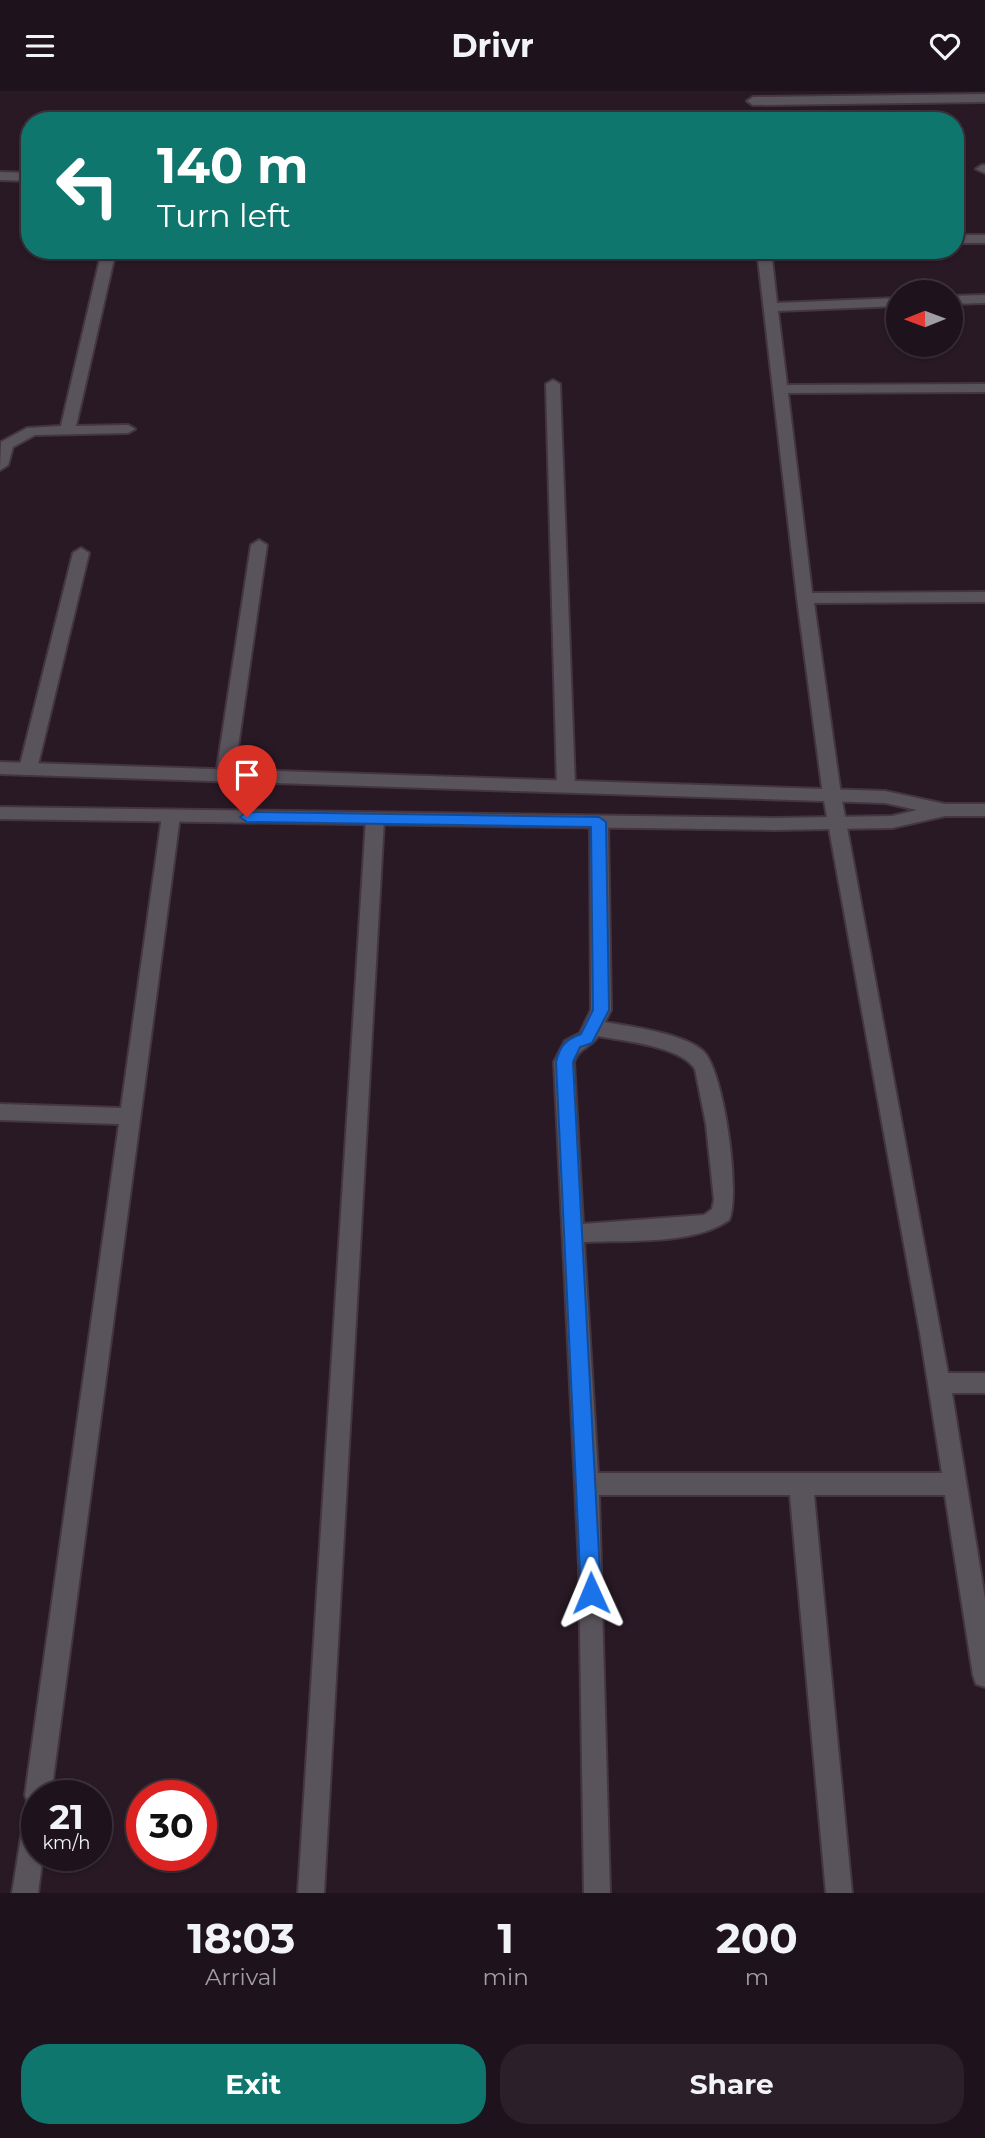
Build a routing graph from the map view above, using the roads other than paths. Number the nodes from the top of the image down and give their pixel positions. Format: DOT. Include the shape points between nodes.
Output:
graph roads {
  1 [pos="985,98"];
  2 [pos="753,101"];
  3 [pos="0,176"];
  4 [pos="21,177"];
  5 [pos="964,239"];
  6 [pos="985,239"];
  7 [pos="107,259"];
  8 [pos="765,259"];
  9 [pos="985,299"];
  10 [pos="963,300"];
  11 [pos="886,302"];
  12 [pos="771,307"];
  13 [pos="553,384"];
  14 [pos="985,388"];
  15 [pos="781,389"];
  16 [pos="68,429"];
  17 [pos="128,429"];
  18 [pos="0,464"];
  19 [pos="259,545"];
  20 [pos="81,553"];
  21 [pos="985,597"];
  22 [pos="805,598"];
  23 [pos="0,768"];
  24 [pos="28,769"];
  25 [pos="225,775"];
  26 [pos="566,786"];
  27 [pos="832,795"];
  28 [pos="945,810"];
  29 [pos="985,810"];
  30 [pos="0,813"];
  31 [pos="171,816"];
  32 [pos="374,819"];
  33 [pos="599,822"];
  34 [pos="838,823"];
  35 [pos="594,1027"];
  36 [pos="0,1112"];
  37 [pos="131,1116"];
  38 [pos="572,1234"];
  39 [pos="939,1383"];
  40 [pos="985,1383"];
  41 [pos="955,1483"];
  42 [pos="587,1484"];
  43 [pos="801,1484"];
  44 [pos="985,1675"];
  45 [pos="40,1780"];
  46 [pos="28,1871"];
  47 [pos="25,1893"];
  48 [pos="311,1893"];
  49 [pos="597,1893"];
  50 [pos="839,1893"];
  1 -- 2 [label="street"];
  3 -- 4 [label="street"];
  5 -- 6 [label="street"];
  7 -- 16 [label="street"];
  8 -- 12 [label="street"];
  9 -- 10 [label="street"];
  11 -- 12 [label="street"];
  12 -- 15 [label="street"];
  13 -- 26 [label="street"];
  14 -- 15 [label="street"];
  15 -- 22 [label="street"];
  16 -- 17 [label="street"];
  16 -- 18 [label="street" via="16,437 6,445"];
  19 -- 25 [label="street"];
  20 -- 24 [label="street"];
  21 -- 22 [label="street"];
  22 -- 27 [label="street"];
  23 -- 24 [label="street"];
  24 -- 25 [label="street"];
  25 -- 26 [label="street"];
  26 -- 27 [label="street"];
  27 -- 28 [label="street" via="885,797"];
  27 -- 34 [label="street"];
  28 -- 29 [label="street"];
  28 -- 34 [label="street" via="892,822"];
  30 -- 31 [label="street"];
  31 -- 32 [label="street"];
  31 -- 37 [label="street"];
  32 -- 33 [label="street"];
  32 -- 48 [label="street"];
  33 -- 34 [label="street"];
  33 -- 35 [label="street" via="601,1010"];
  34 -- 39 [label="street"];
  35 -- 38 [label="street" via="587,1038 567,1051 564,1062"];
  35 -- 38 [label="street" via="687,1049 700,1058 710,1078 724,1200 722,1214 709,1223"];
  36 -- 37 [label="street"];
  37 -- 45 [label="street"];
  38 -- 42 [label="street"];
  39 -- 40 [label="street"];
  39 -- 41 [label="street"];
  41 -- 43 [label="street"];
  41 -- 44 [label="street"];
  42 -- 43 [label="street"];
  42 -- 49 [label="street"];
  43 -- 50 [label="street"];
  46 -- 47 [label="street"];
}
